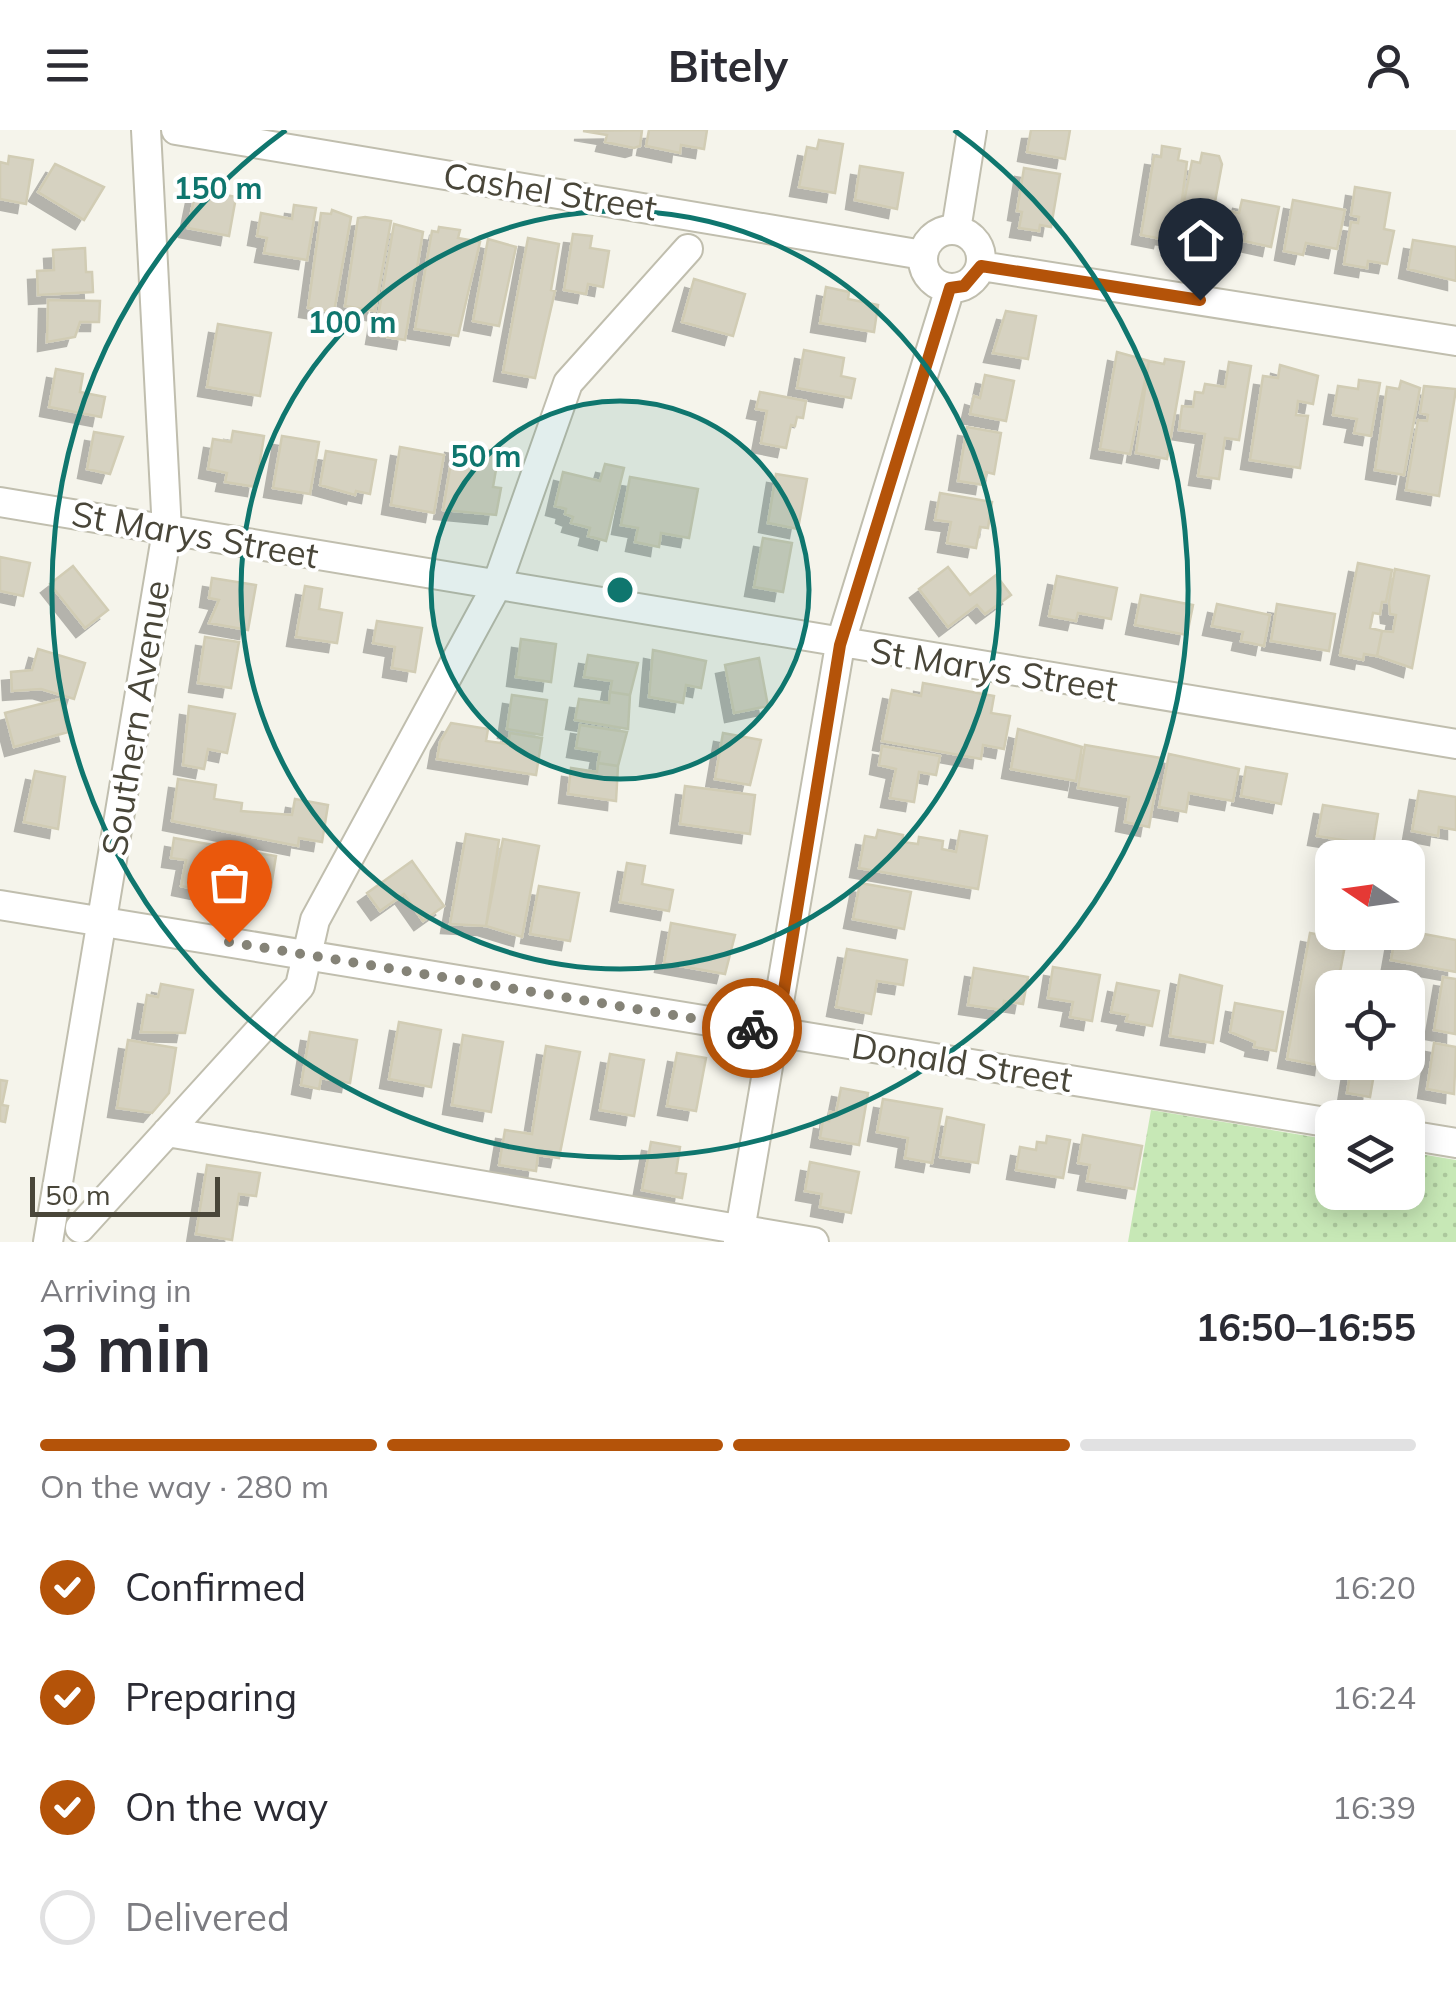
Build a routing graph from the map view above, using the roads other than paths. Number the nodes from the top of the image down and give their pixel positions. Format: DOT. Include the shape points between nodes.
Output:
graph roads {
  1 [pos="146,130"];
  2 [pos="176,130"];
  3 [pos="972,130"];
  4 [pos="956,230"];
  5 [pos="688,249"];
  6 [pos="923,255"];
  7 [pos="981,266"];
  8 [pos="950,288"];
  9 [pos="1456,341"];
  10 [pos="0,502"];
  11 [pos="167,531"];
  12 [pos="496,587"];
  13 [pos="840,645"];
  14 [pos="1456,744"];
  15 [pos="0,904"];
  16 [pos="102,922"];
  17 [pos="307,956"];
  18 [pos="777,1033"];
  19 [pos="1315,1120"];
  20 [pos="167,1132"];
  21 [pos="1425,1138"];
  22 [pos="1456,1143"];
  23 [pos="80,1228"];
  24 [pos="740,1236"];
  25 [pos="48,1242"];
  26 [pos="814,1242"];
  1 -- 11 [label="street, Southern Avenue"];
  2 -- 6 [label="street, Cashel Street"];
  3 -- 4 [label="street"];
  4 -- 6 [label="street" via="940,232"];
  4 -- 7 [label="street" via="979,247"];
  5 -- 12 [label="street" via="568,383"];
  6 -- 8 [label="street" via="926,271"];
  7 -- 8 [label="street" via="964,286"];
  7 -- 9 [label="street"];
  8 -- 13 [label="street"];
  10 -- 11 [label="street, St Marys Street"];
  11 -- 12 [label="street, St Marys Street"];
  11 -- 16 [label="street, Southern Avenue"];
  12 -- 13 [label="street, St Marys Street"];
  12 -- 17 [label="street" via="315,920"];
  13 -- 14 [label="street, St Marys Street"];
  13 -- 18 [label="street"];
  15 -- 16 [label="street, Donald Street"];
  16 -- 17 [label="street, Donald Street"];
  16 -- 25 [label="street, Southern Avenue"];
  17 -- 18 [label="street, Donald Street"];
  17 -- 20 [label="street" via="300,986"];
  18 -- 19 [label="street, Donald Street"];
  18 -- 24 [label="street"];
  20 -- 23 [label="street"];
  20 -- 24 [label="street"];
  21 -- 22 [label="street"];
  24 -- 26 [label="street"];
}
